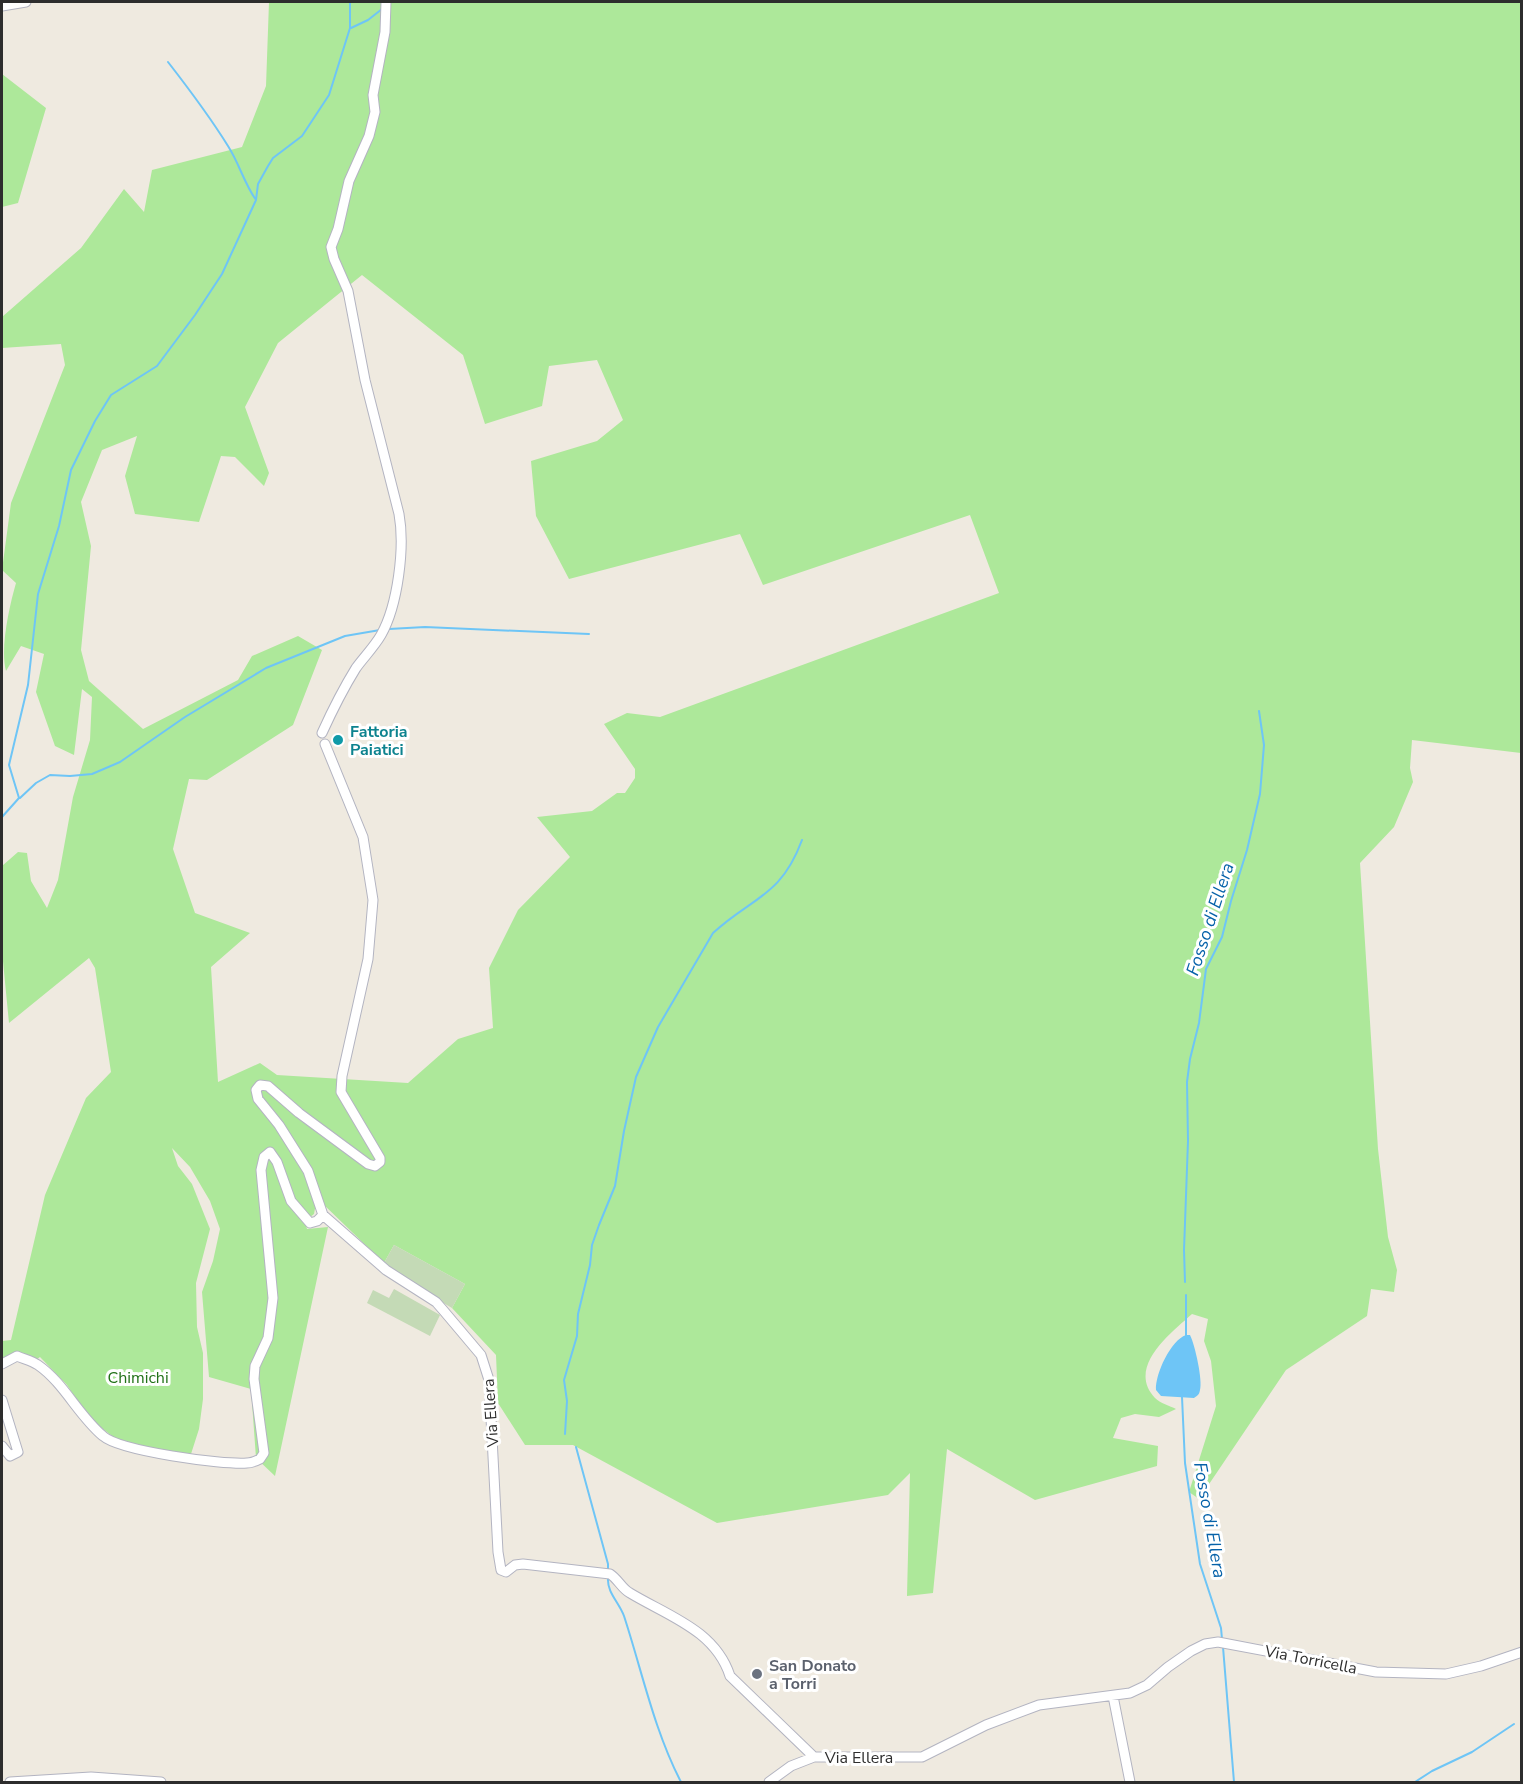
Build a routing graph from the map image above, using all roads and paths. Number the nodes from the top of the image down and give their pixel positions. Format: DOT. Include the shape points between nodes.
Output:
graph roads {
  1 [pos="26,2"];
  2 [pos="386,2"];
  3 [pos="2,6"];
  4 [pos="322,733"];
  5 [pos="325,744"];
  6 [pos="322,1215"];
  7 [pos="2,1364"];
  8 [pos="2,1400"];
  9 [pos="2,1446"];
  10 [pos="1521,1652"];
  11 [pos="1113,1696"];
  12 [pos="814,1757"];
  13 [pos="10,1782"];
  14 [pos="161,1782"];
  15 [pos="769,1782"];
  16 [pos="1130,1782"];
  1 -- 3 [label="street"];
  2 -- 4 [label="street" via="375,112 349,181 331,247 348,291 400,524 399,567 381,636 357,668"];
  5 -- 6 [label="street" via="363,837 373,900 368,959 341,1092 381,1162 376,1166 368,1164 268,1086 260,1085 256,1090 258,1099 308,1171"];
  6 -- 7 [label="street" via="310,1223 291,1201 270,1152 264,1157 261,1170 273,1298 268,1338 255,1366 264,1453 260,1459 248,1463 184,1457 123,1446 105,1438 82,1416 38,1364 17,1356"];
  6 -- 12 [label="street, Via Ellera" via="386,1270 436,1302 481,1355 489,1380 501,1570 506,1572 523,1564 606,1573 628,1592 693,1628 715,1648 730,1676"];
  8 -- 9 [label="street" via="18,1452 10,1456"];
  10 -- 11 [label="street, Via Torricella" via="1446,1674 1377,1672 1221,1642 1205,1644 1147,1685"];
  11 -- 12 [label="street, Via Ellera" via="1039,1705 986,1725 922,1757"];
  11 -- 16 [label="street"];
  12 -- 15 [label="street" via="791,1766"];
  13 -- 14 [label="street" via="91,1777"];
}
